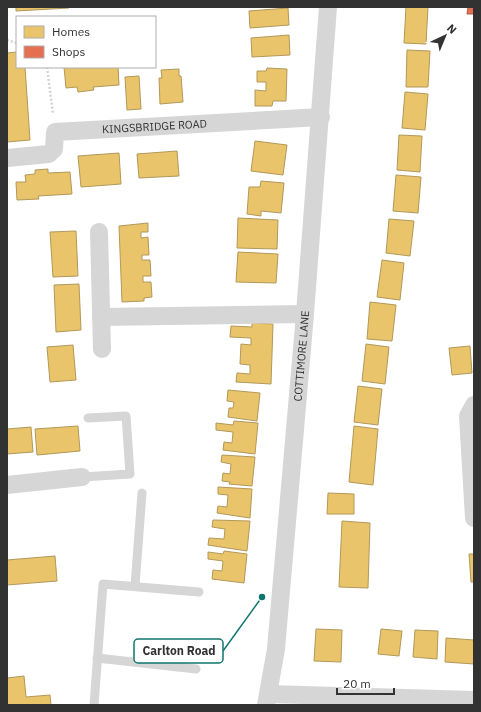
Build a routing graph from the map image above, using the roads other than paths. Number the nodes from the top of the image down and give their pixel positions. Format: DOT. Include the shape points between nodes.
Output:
graph roads {
  1 [pos="328,7"];
  2 [pos="321,117"];
  3 [pos="7,158"];
  4 [pos="99,232"];
  5 [pos="305,314"];
  6 [pos="101,318"];
  7 [pos="102,349"];
  8 [pos="474,405"];
  9 [pos="88,418"];
  10 [pos="82,477"];
  11 [pos="7,485"];
  12 [pos="142,493"];
  13 [pos="474,518"];
  14 [pos="135,586"];
  15 [pos="199,592"];
  16 [pos="97,658"];
  17 [pos="196,669"];
  18 [pos="268,699"];
  19 [pos="474,700"];
  20 [pos="94,705"];
  1 -- 2 [label="street, COTTIMORE LANE"];
  2 -- 3 [label="street, KINGSBRIDGE ROAD" via="55,132 54,149 49,154"];
  2 -- 5 [label="street, COTTIMORE LANE"];
  4 -- 6 [label="street"];
  5 -- 6 [label="street"];
  5 -- 18 [label="street, COTTIMORE LANE" via="276,649"];
  6 -- 7 [label="street"];
  8 -- 13 [label="street" via="468,416"];
  9 -- 10 [label="lane" via="126,416 130,474"];
  10 -- 11 [label="street"];
  12 -- 14 [label="lane"];
  14 -- 15 [label="lane"];
  14 -- 16 [label="lane" via="103,584"];
  16 -- 17 [label="lane"];
  16 -- 20 [label="lane"];
  18 -- 19 [label="street"];
}
